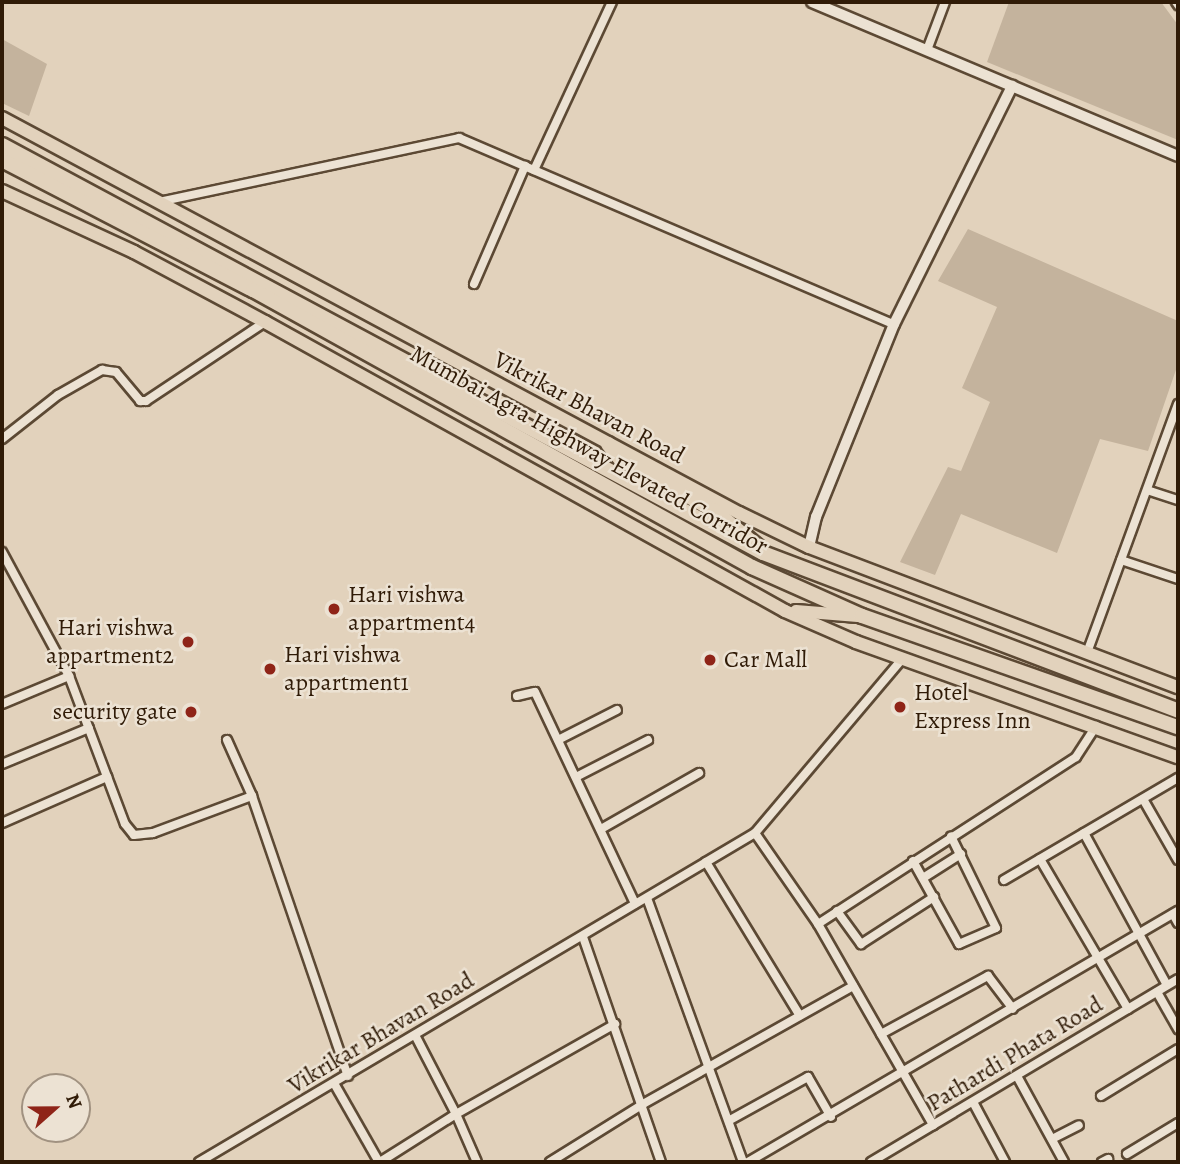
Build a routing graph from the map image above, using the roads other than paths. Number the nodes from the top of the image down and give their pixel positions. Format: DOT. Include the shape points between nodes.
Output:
graph roads {
  1 [pos="612,2"];
  2 [pos="811,2"];
  3 [pos="945,2"];
  4 [pos="927,50"];
  5 [pos="1012,86"];
  6 [pos="2,118"];
  7 [pos="2,145"];
  8 [pos="1178,156"];
  9 [pos="2,160"];
  10 [pos="529,168"];
  11 [pos="2,191"];
  12 [pos="163,201"];
  13 [pos="115,211"];
  14 [pos="474,284"];
  15 [pos="265,322"];
  16 [pos="894,324"];
  17 [pos="1178,404"];
  18 [pos="1175,425"];
  19 [pos="2,439"];
  20 [pos="608,444"];
  21 [pos="1147,489"];
  22 [pos="1178,500"];
  23 [pos="809,547"];
  24 [pos="2,552"];
  25 [pos="764,553"];
  26 [pos="1121,559"];
  27 [pos="1178,579"];
  28 [pos="785,611"];
  29 [pos="862,616"];
  30 [pos="1088,650"];
  31 [pos="902,659"];
  32 [pos="69,676"];
  33 [pos="1178,687"];
  34 [pos="517,696"];
  35 [pos="2,704"];
  36 [pos="617,710"];
  37 [pos="1178,712"];
  38 [pos="1096,726"];
  39 [pos="1178,727"];
  40 [pos="89,728"];
  41 [pos="226,740"];
  42 [pos="558,740"];
  43 [pos="649,740"];
  44 [pos="1178,757"];
  45 [pos="2,764"];
  46 [pos="699,773"];
  47 [pos="107,777"];
  48 [pos="576,777"];
  49 [pos="1178,778"];
  50 [pos="252,796"];
  51 [pos="1143,799"];
  52 [pos="2,823"];
  53 [pos="600,829"];
  54 [pos="755,833"];
  55 [pos="1084,833"];
  56 [pos="951,836"];
  57 [pos="961,854"];
  58 [pos="1040,859"];
  59 [pos="1178,860"];
  60 [pos="913,861"];
  61 [pos="706,862"];
  62 [pos="923,878"];
  63 [pos="1004,880"];
  64 [pos="934,897"];
  65 [pos="647,898"];
  66 [pos="635,905"];
  67 [pos="837,911"];
  68 [pos="1176,912"];
  69 [pos="1178,923"];
  70 [pos="818,924"];
  71 [pos="1139,934"];
  72 [pos="583,937"];
  73 [pos="1097,961"];
  74 [pos="1178,979"];
  75 [pos="1167,985"];
  76 [pos="853,986"];
  77 [pos="1157,992"];
  78 [pos="1013,1009"];
  79 [pos="1128,1009"];
  80 [pos="800,1016"];
  81 [pos="615,1024"];
  82 [pos="1178,1029"];
  83 [pos="881,1034"];
  84 [pos="415,1035"];
  85 [pos="1178,1049"];
  86 [pos="708,1069"];
  87 [pos="904,1074"];
  88 [pos="348,1076"];
  89 [pos="1017,1076"];
  90 [pos="335,1085"];
  91 [pos="1101,1096"];
  92 [pos="973,1102"];
  93 [pos="643,1104"];
  94 [pos="456,1114"];
  95 [pos="831,1117"];
  96 [pos="730,1120"];
  97 [pos="1178,1123"];
  98 [pos="933,1125"];
  99 [pos="1079,1125"];
  100 [pos="1052,1139"];
  101 [pos="1126,1154"];
  102 [pos="199,1162"];
  103 [pos="380,1162"];
  104 [pos="477,1162"];
  105 [pos="550,1162"];
  106 [pos="660,1162"];
  107 [pos="743,1162"];
  108 [pos="748,1162"];
  109 [pos="871,1162"];
  110 [pos="1005,1162"];
  111 [pos="1064,1162"];
  1 -- 10 [label="street"];
  2 -- 4 [label="street"];
  3 -- 4 [label="street"];
  4 -- 5 [label="street"];
  5 -- 8 [label="street"];
  5 -- 16 [label="street"];
  6 -- 12 [label="main road, Vikrikar Bhavan Road"];
  7 -- 13 [label="highway, Mumbai Agra Highway Elevated Corridor"];
  9 -- 13 [label="highway, Mumbai Agra Highway Elevated Corridor"];
  10 -- 12 [label="street" via="459,138"];
  10 -- 14 [label="street"];
  10 -- 16 [label="street"];
  11 -- 15 [label="main road" via="134,252"];
  12 -- 20 [label="main road, Vikrikar Bhavan Road"];
  13 -- 25 [label="highway, Mumbai Agra Highway Elevated Corridor"];
  13 -- 29 [label="highway, Mumbai Agra Highway Elevated Corridor" via="687,533"];
  15 -- 19 [label="street" via="146,401 139,401 117,372 102,370 58,395"];
  15 -- 28 [label="main road"];
  16 -- 23 [label="street" via="816,517"];
  17 -- 18 [label="street"];
  18 -- 21 [label="street"];
  20 -- 23 [label="main road, Vikrikar Bhavan Road"];
  20 -- 25 [label="highway" via="621,460 740,528"];
  21 -- 22 [label="street"];
  21 -- 26 [label="street"];
  23 -- 30 [label="main road, Vikrikar Bhavan Road"];
  24 -- 32 [label="street"];
  25 -- 37 [label="highway, Mumbai Agra Highway Elevated Corridor"];
  26 -- 27 [label="street"];
  26 -- 30 [label="street"];
  28 -- 29 [label="main road"];
  28 -- 31 [label="main road"];
  29 -- 39 [label="highway, Mumbai Agra Highway Elevated Corridor"];
  30 -- 33 [label="main road, Vikrikar Bhavan Road"];
  31 -- 38 [label="main road"];
  31 -- 54 [label="street, Vikrikar Bhavan Road"];
  32 -- 35 [label="street"];
  32 -- 40 [label="street"];
  34 -- 42 [label="street" via="533,690"];
  36 -- 42 [label="street"];
  38 -- 44 [label="main road"];
  38 -- 56 [label="street" via="1076,757"];
  40 -- 45 [label="street"];
  40 -- 47 [label="street"];
  41 -- 50 [label="street"];
  42 -- 48 [label="street"];
  43 -- 48 [label="street"];
  46 -- 53 [label="street"];
  47 -- 50 [label="street" via="125,824 134,835 153,833"];
  47 -- 52 [label="street"];
  48 -- 53 [label="street"];
  49 -- 51 [label="street"];
  50 -- 88 [label="street"];
  51 -- 55 [label="street"];
  51 -- 59 [label="street"];
  53 -- 66 [label="street"];
  54 -- 61 [label="street, Vikrikar Bhavan Road"];
  54 -- 70 [label="street"];
  55 -- 58 [label="street"];
  55 -- 71 [label="street"];
  56 -- 57 [label="street"];
  56 -- 60 [label="street"];
  57 -- 62 [label="street"];
  57 -- 64 [label="street" via="996,929 961,945"];
  58 -- 63 [label="street"];
  58 -- 73 [label="street"];
  60 -- 62 [label="street"];
  60 -- 67 [label="street"];
  61 -- 65 [label="street, Vikrikar Bhavan Road"];
  61 -- 80 [label="street"];
  62 -- 64 [label="street"];
  64 -- 67 [label="street" via="861,944"];
  65 -- 66 [label="street, Vikrikar Bhavan Road"];
  65 -- 86 [label="street"];
  66 -- 72 [label="street, Vikrikar Bhavan Road"];
  67 -- 70 [label="street"];
  68 -- 69 [label="street"];
  68 -- 71 [label="street"];
  70 -- 76 [label="street"];
  71 -- 73 [label="street"];
  71 -- 75 [label="street"];
  72 -- 81 [label="street"];
  72 -- 84 [label="street, Vikrikar Bhavan Road"];
  73 -- 78 [label="street"];
  73 -- 79 [label="street"];
  74 -- 75 [label="street, Pathardi Phata Road"];
  75 -- 77 [label="street, Pathardi Phata Road"];
  76 -- 80 [label="street"];
  76 -- 83 [label="street"];
  77 -- 79 [label="street, Pathardi Phata Road"];
  77 -- 82 [label="street"];
  78 -- 83 [label="street" via="988,976"];
  78 -- 87 [label="street"];
  79 -- 89 [label="street, Pathardi Phata Road"];
  80 -- 86 [label="street"];
  81 -- 93 [label="street"];
  81 -- 94 [label="street"];
  83 -- 87 [label="street"];
  84 -- 88 [label="street, Vikrikar Bhavan Road"];
  84 -- 94 [label="street"];
  85 -- 91 [label="street"];
  86 -- 93 [label="street"];
  86 -- 96 [label="street"];
  87 -- 95 [label="street"];
  87 -- 98 [label="street"];
  88 -- 90 [label="street, Vikrikar Bhavan Road"];
  89 -- 92 [label="street, Pathardi Phata Road"];
  89 -- 100 [label="street"];
  90 -- 102 [label="street, Vikrikar Bhavan Road"];
  90 -- 103 [label="street"];
  92 -- 98 [label="street, Pathardi Phata Road"];
  92 -- 110 [label="street"];
  93 -- 105 [label="street"];
  93 -- 106 [label="street"];
  94 -- 103 [label="street"];
  94 -- 104 [label="street"];
  95 -- 96 [label="street" via="808,1077"];
  95 -- 108 [label="street"];
  96 -- 107 [label="street"];
  97 -- 101 [label="street"];
  98 -- 109 [label="street, Pathardi Phata Road"];
  99 -- 100 [label="street"];
  100 -- 111 [label="street"];
}
